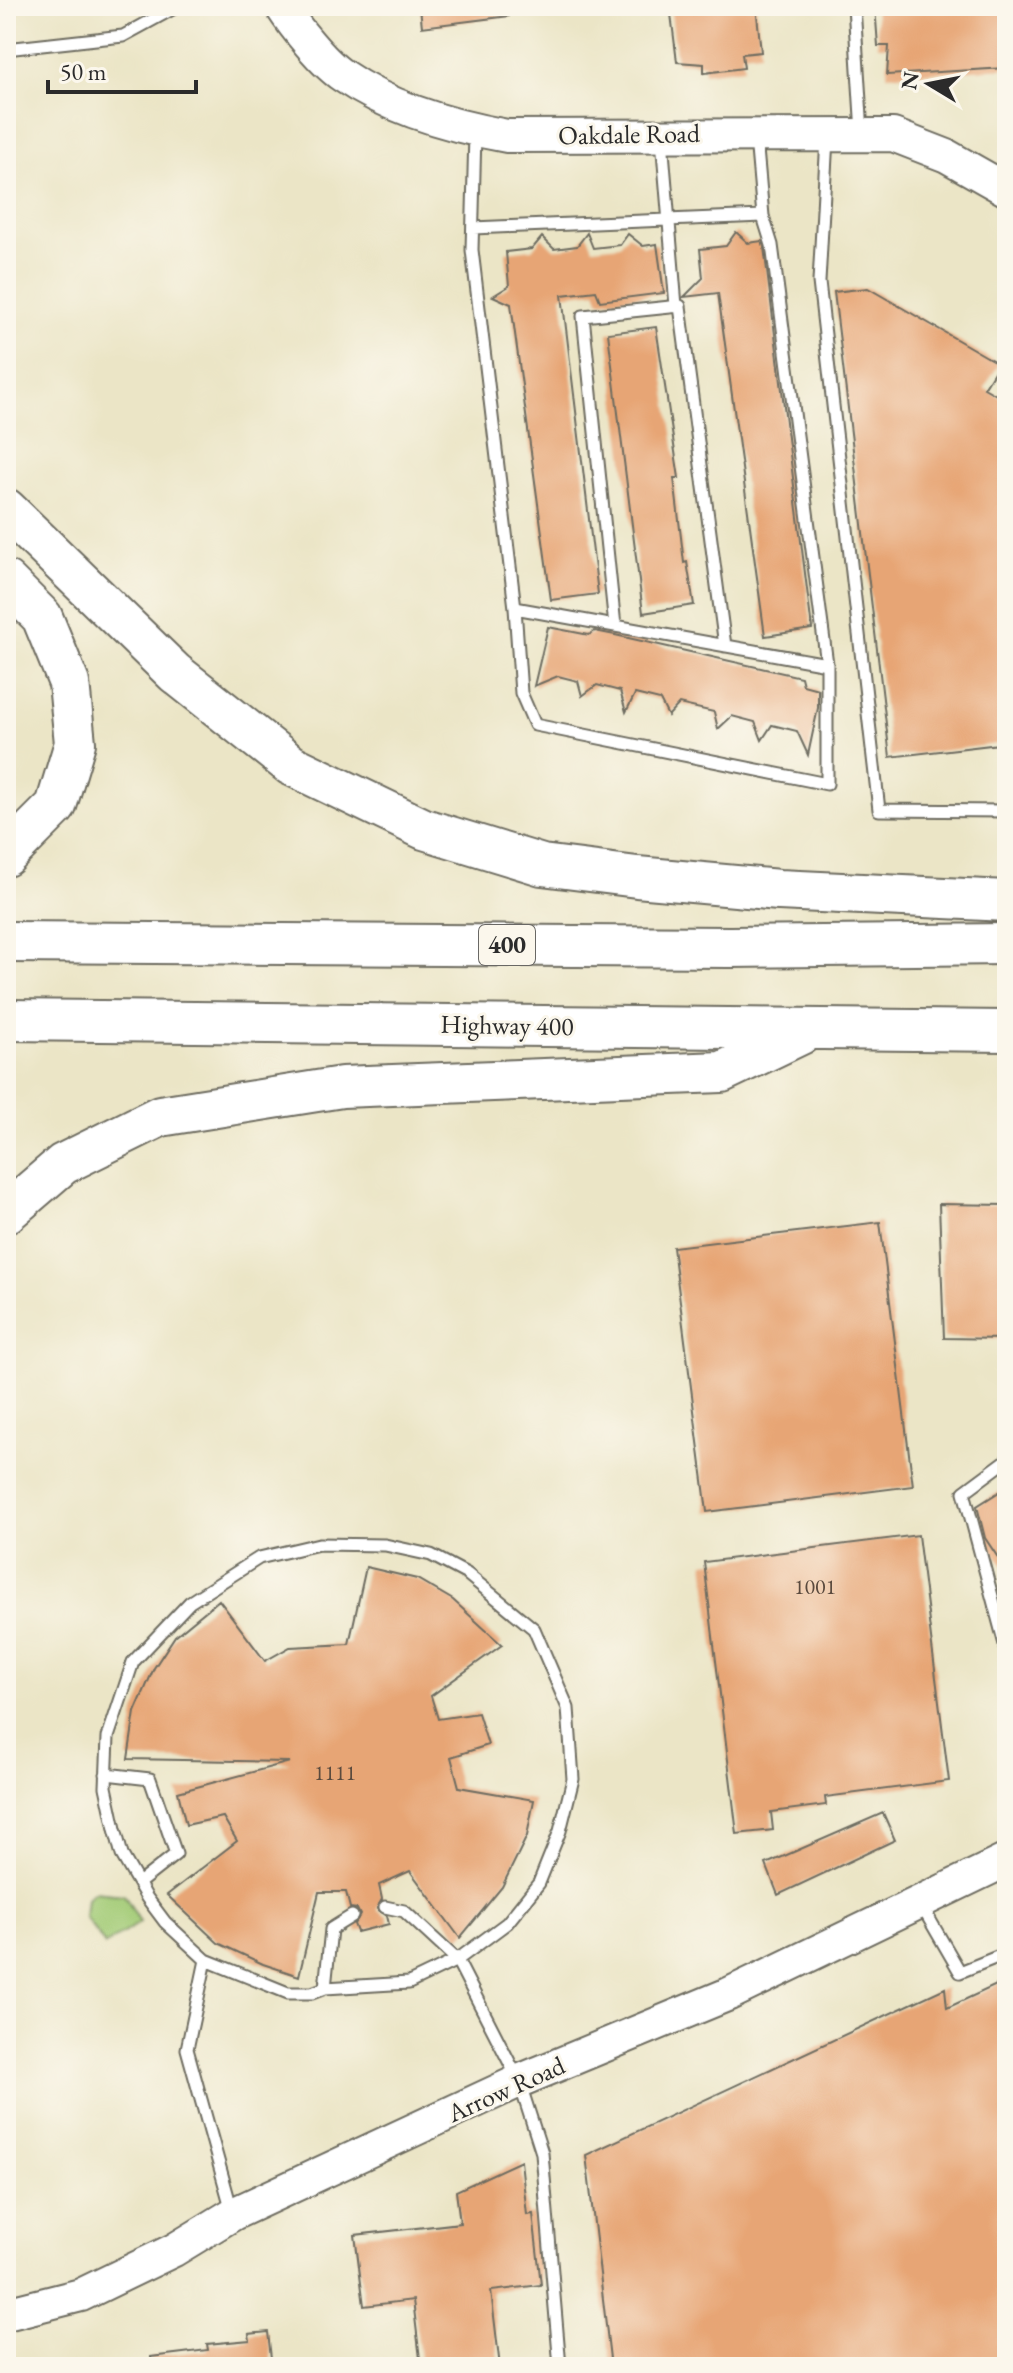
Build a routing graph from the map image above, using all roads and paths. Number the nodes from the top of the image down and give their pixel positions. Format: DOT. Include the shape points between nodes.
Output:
graph roads {
  1 [pos="178,6"];
  2 [pos="281,6"];
  3 [pos="854,6"];
  4 [pos="6,49"];
  5 [pos="475,130"];
  6 [pos="827,132"];
  7 [pos="755,133"];
  8 [pos="862,133"];
  9 [pos="662,134"];
  10 [pos="1007,190"];
  11 [pos="763,216"];
  12 [pos="667,221"];
  13 [pos="473,228"];
  14 [pos="676,306"];
  15 [pos="6,509"];
  16 [pos="6,581"];
  17 [pos="515,608"];
  18 [pos="615,626"];
  19 [pos="725,646"];
  20 [pos="827,664"];
  21 [pos="1007,811"];
  22 [pos="6,856"];
  23 [pos="1007,901"];
  24 [pos="6,942"];
  25 [pos="1007,944"];
  26 [pos="6,1020"];
  27 [pos="809,1030"];
  28 [pos="1007,1031"];
  29 [pos="6,1213"];
  30 [pos="1007,1460"];
  31 [pos="1007,1652"];
  32 [pos="106,1774"];
  33 [pos="1007,1860"];
  34 [pos="139,1883"];
  35 [pos="919,1903"];
  36 [pos="385,1907"];
  37 [pos="352,1916"];
  38 [pos="1007,1953"];
  39 [pos="206,1960"];
  40 [pos="457,1960"];
  41 [pos="325,1988"];
  42 [pos="519,2081"];
  43 [pos="233,2214"];
  44 [pos="6,2314"];
  45 [pos="560,2367"];
  1 -- 4 [label="lane" via="123,36"];
  2 -- 5 [label="street, Oakdale Road" via="342,76 418,113"];
  3 -- 8 [label="lane"];
  5 -- 9 [label="street, Oakdale Road" via="507,136"];
  5 -- 13 [label="lane"];
  6 -- 7 [label="street, Oakdale Road"];
  6 -- 8 [label="street, Oakdale Road"];
  6 -- 21 [label="lane" via="819,282 879,810"];
  7 -- 9 [label="street, Oakdale Road"];
  7 -- 11 [label="lane"];
  8 -- 10 [label="street, Oakdale Road" via="907,140"];
  9 -- 12 [label="lane"];
  11 -- 12 [label="lane"];
  11 -- 20 [label="lane" via="772,245"];
  12 -- 13 [label="lane"];
  12 -- 14 [label="lane"];
  13 -- 17 [label="lane"];
  14 -- 18 [label="lane" via="583,316"];
  14 -- 19 [label="lane"];
  15 -- 23 [label="highway" via="175,673 291,765 424,829 542,865 637,877"];
  16 -- 22 [label="highway" via="42,617 69,683 75,743 56,806"];
  17 -- 18 [label="lane"];
  17 -- 20 [label="lane" via="521,693 535,725 827,784"];
  18 -- 19 [label="lane"];
  19 -- 20 [label="lane"];
  24 -- 25 [label="highway, 400"];
  26 -- 27 [label="highway, Highway 400"];
  27 -- 28 [label="highway, Highway 400"];
  27 -- 29 [label="highway" via="722,1072 342,1087 160,1116 63,1164"];
  30 -- 31 [label="lane" via="964,1492"];
  32 -- 34 [label="lane" via="118,1842"];
  32 -- 34 [label="lane" via="150,1779 176,1854"];
  32 -- 40 [label="lane" via="108,1737 133,1662 190,1602 259,1558 319,1544 385,1545 431,1555 467,1574 534,1629 568,1708 573,1779 539,1883 507,1923"];
  33 -- 35 [label="street, Arrow Road"];
  34 -- 39 [label="lane" via="165,1922"];
  35 -- 38 [label="lane" via="960,1972"];
  35 -- 42 [label="street, Arrow Road" via="729,1994"];
  36 -- 40 [label="lane" via="404,1911"];
  37 -- 41 [label="lane" via="331,1929"];
  39 -- 41 [label="lane" via="288,1993"];
  39 -- 43 [label="lane" via="187,2049"];
  40 -- 41 [label="lane" via="409,1983"];
  40 -- 42 [label="lane"];
  42 -- 43 [label="street, Arrow Road"];
  42 -- 45 [label="lane" via="542,2153"];
  43 -- 44 [label="street, Arrow Road" via="174,2250 81,2295"];
}
